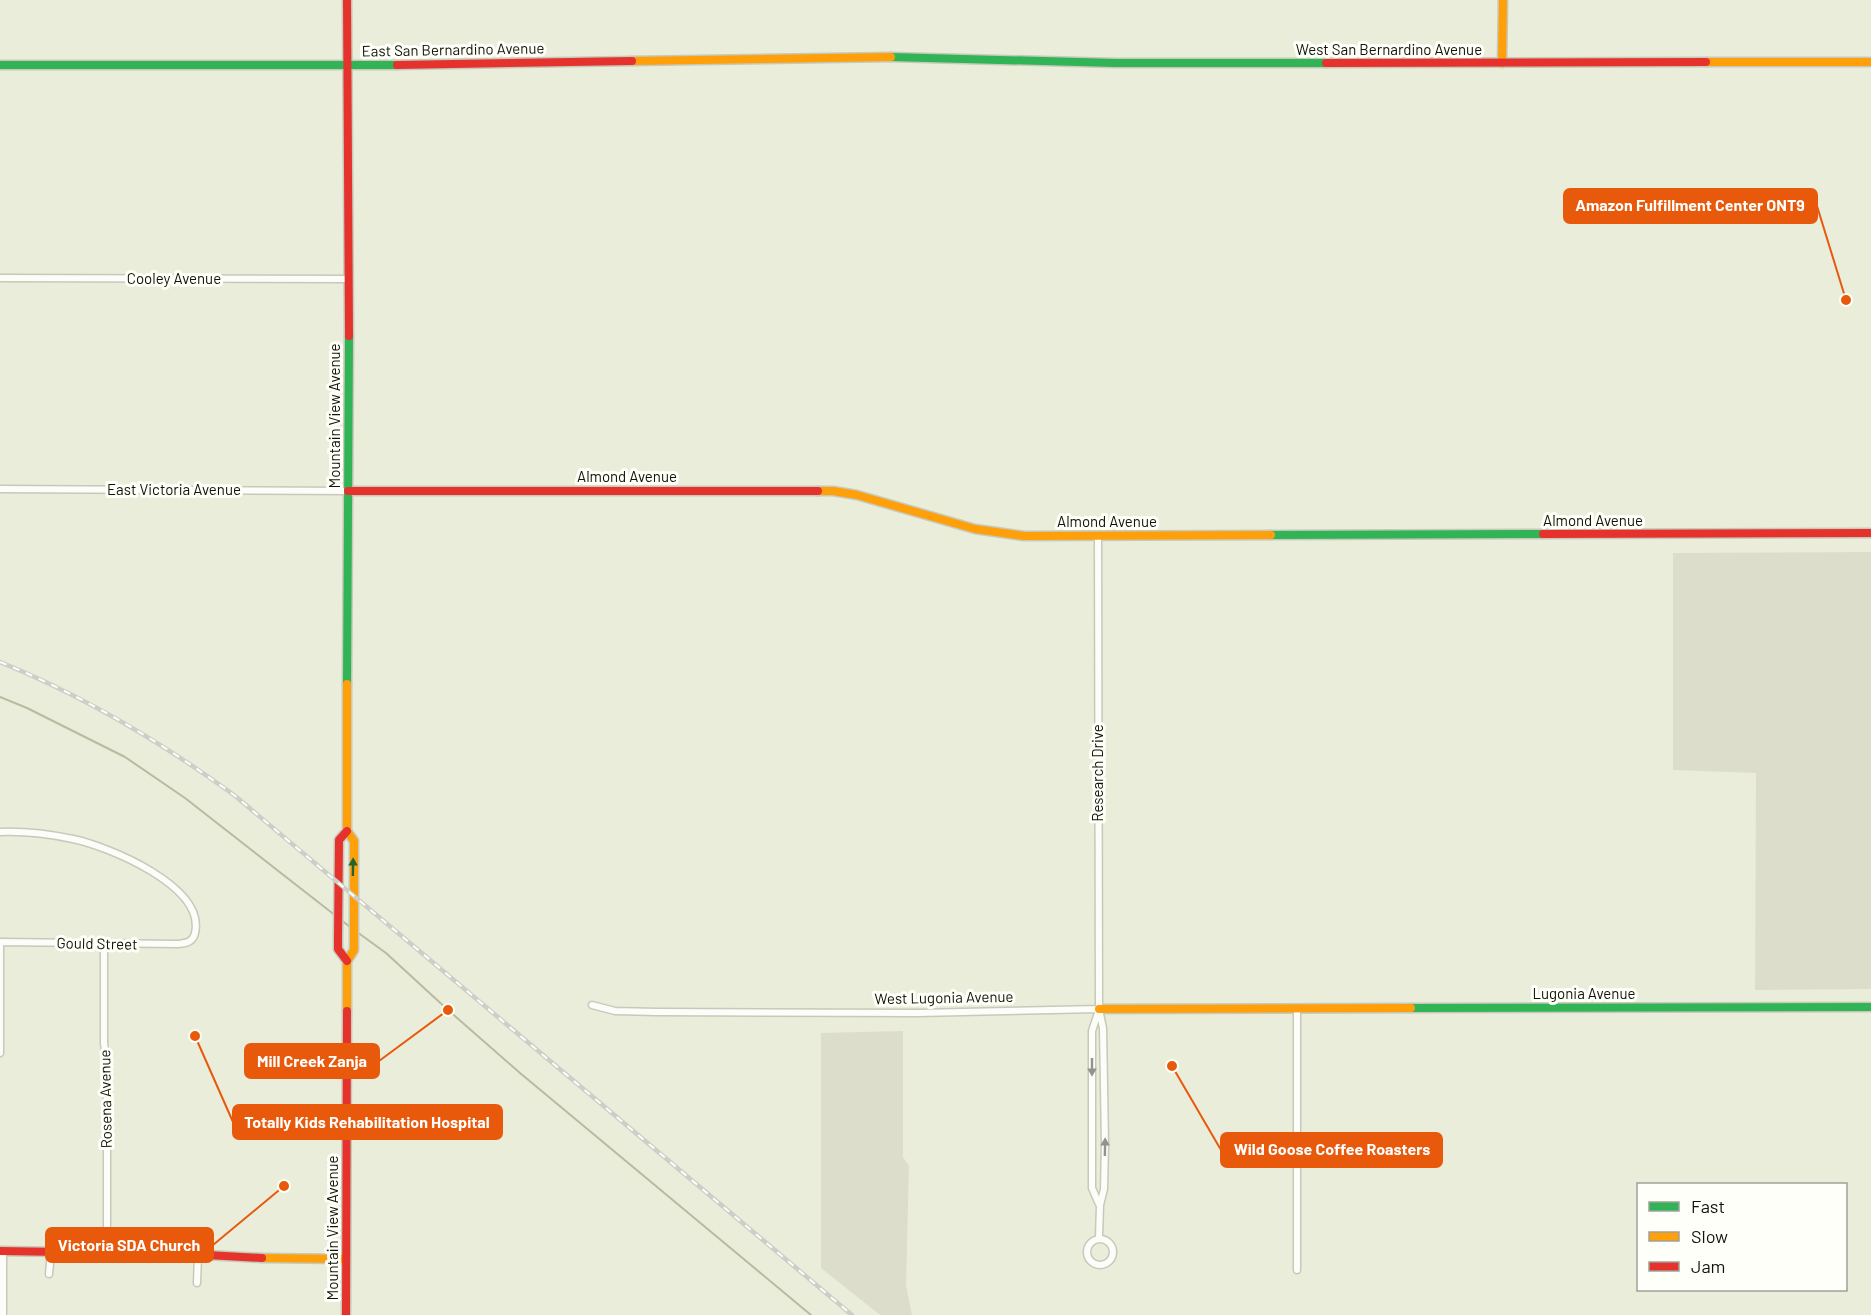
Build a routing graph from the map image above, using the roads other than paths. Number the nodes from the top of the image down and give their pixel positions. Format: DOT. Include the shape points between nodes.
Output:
graph roads {
  1 [pos="347,0"];
  2 [pos="1503,0"];
  3 [pos="907,57"];
  4 [pos="1871,62"];
  5 [pos="1502,63"];
  6 [pos="348,64"];
  7 [pos="0,65"];
  8 [pos="0,279"];
  9 [pos="348,279"];
  10 [pos="0,489"];
  11 [pos="348,491"];
  12 [pos="1871,533"];
  13 [pos="1098,536"];
  14 [pos="347,831"];
  15 [pos="0,832"];
  16 [pos="0,942"];
  17 [pos="104,944"];
  18 [pos="347,961"];
  19 [pos="592,1005"];
  20 [pos="1871,1008"];
  21 [pos="1099,1009"];
  22 [pos="1297,1009"];
  23 [pos="0,1053"];
  24 [pos="1100,1205"];
  25 [pos="1099,1238"];
  26 [pos="2,1251"];
  27 [pos="51,1252"];
  28 [pos="107,1254"];
  29 [pos="198,1255"];
  30 [pos="346,1259"];
  31 [pos="1297,1270"];
  32 [pos="49,1274"];
  33 [pos="197,1283"];
  34 [pos="3,1315"];
  35 [pos="346,1315"];
  1 -- 6 [label="main road, Mountain View Avenue"];
  2 -- 5 [label="main road"];
  3 -- 5 [label="main road, West San Bernardino Avenue" via="1114,63"];
  3 -- 6 [label="main road, East San Bernardino Avenue"];
  4 -- 5 [label="main road, West San Bernardino Avenue"];
  6 -- 7 [label="main road, East San Bernardino Avenue"];
  6 -- 9 [label="main road, Mountain View Avenue"];
  8 -- 9 [label="street, Cooley Avenue"];
  9 -- 11 [label="main road, Mountain View Avenue"];
  10 -- 11 [label="street, East Victoria Avenue"];
  11 -- 13 [label="main road, Almond Avenue" via="833,491 985,532"];
  11 -- 14 [label="main road, Mountain View Avenue"];
  12 -- 13 [label="main road, Almond Avenue"];
  13 -- 21 [label="street, Research Drive"];
  18 -- 14 [label="main road, Mountain View Avenue, one-way" via="354,950 354,841"];
  14 -- 18 [label="main road, Mountain View Avenue" via="339,840 338,892 338,950"];
  15 -- 17 [label="street, Gould Street" via="74,839 111,851 174,887 188,903 196,924 192,940 186,944"];
  16 -- 17 [label="street, Gould Street"];
  16 -- 23 [label="street"];
  17 -- 28 [label="street, Rosena Avenue"];
  18 -- 30 [label="main road, Mountain View Avenue"];
  19 -- 21 [label="street, West Lugonia Avenue" via="615,1011 704,1012"];
  20 -- 22 [label="main road, Lugonia Avenue"];
  21 -- 22 [label="main road, West Lugonia Avenue"];
  24 -- 21 [label="street, Research Drive, one-way" via="1105,1144 1104,1028"];
  21 -- 24 [label="street, Research Drive, one-way" via="1092,1031 1092,1188"];
  22 -- 31 [label="street"];
  24 -- 25 [label="street, Research Drive"];
  25 -- 25 [label="street, Research Drive" via="1088,1245 1086,1254 1094,1264 1107,1264 1113,1257 1113,1248"];
  26 -- 27 [label="main road"];
  26 -- 34 [label="street"];
  27 -- 28 [label="main road"];
  27 -- 32 [label="street"];
  28 -- 29 [label="main road"];
  29 -- 30 [label="main road"];
  29 -- 33 [label="street"];
  30 -- 35 [label="main road, Mountain View Avenue"];
}
